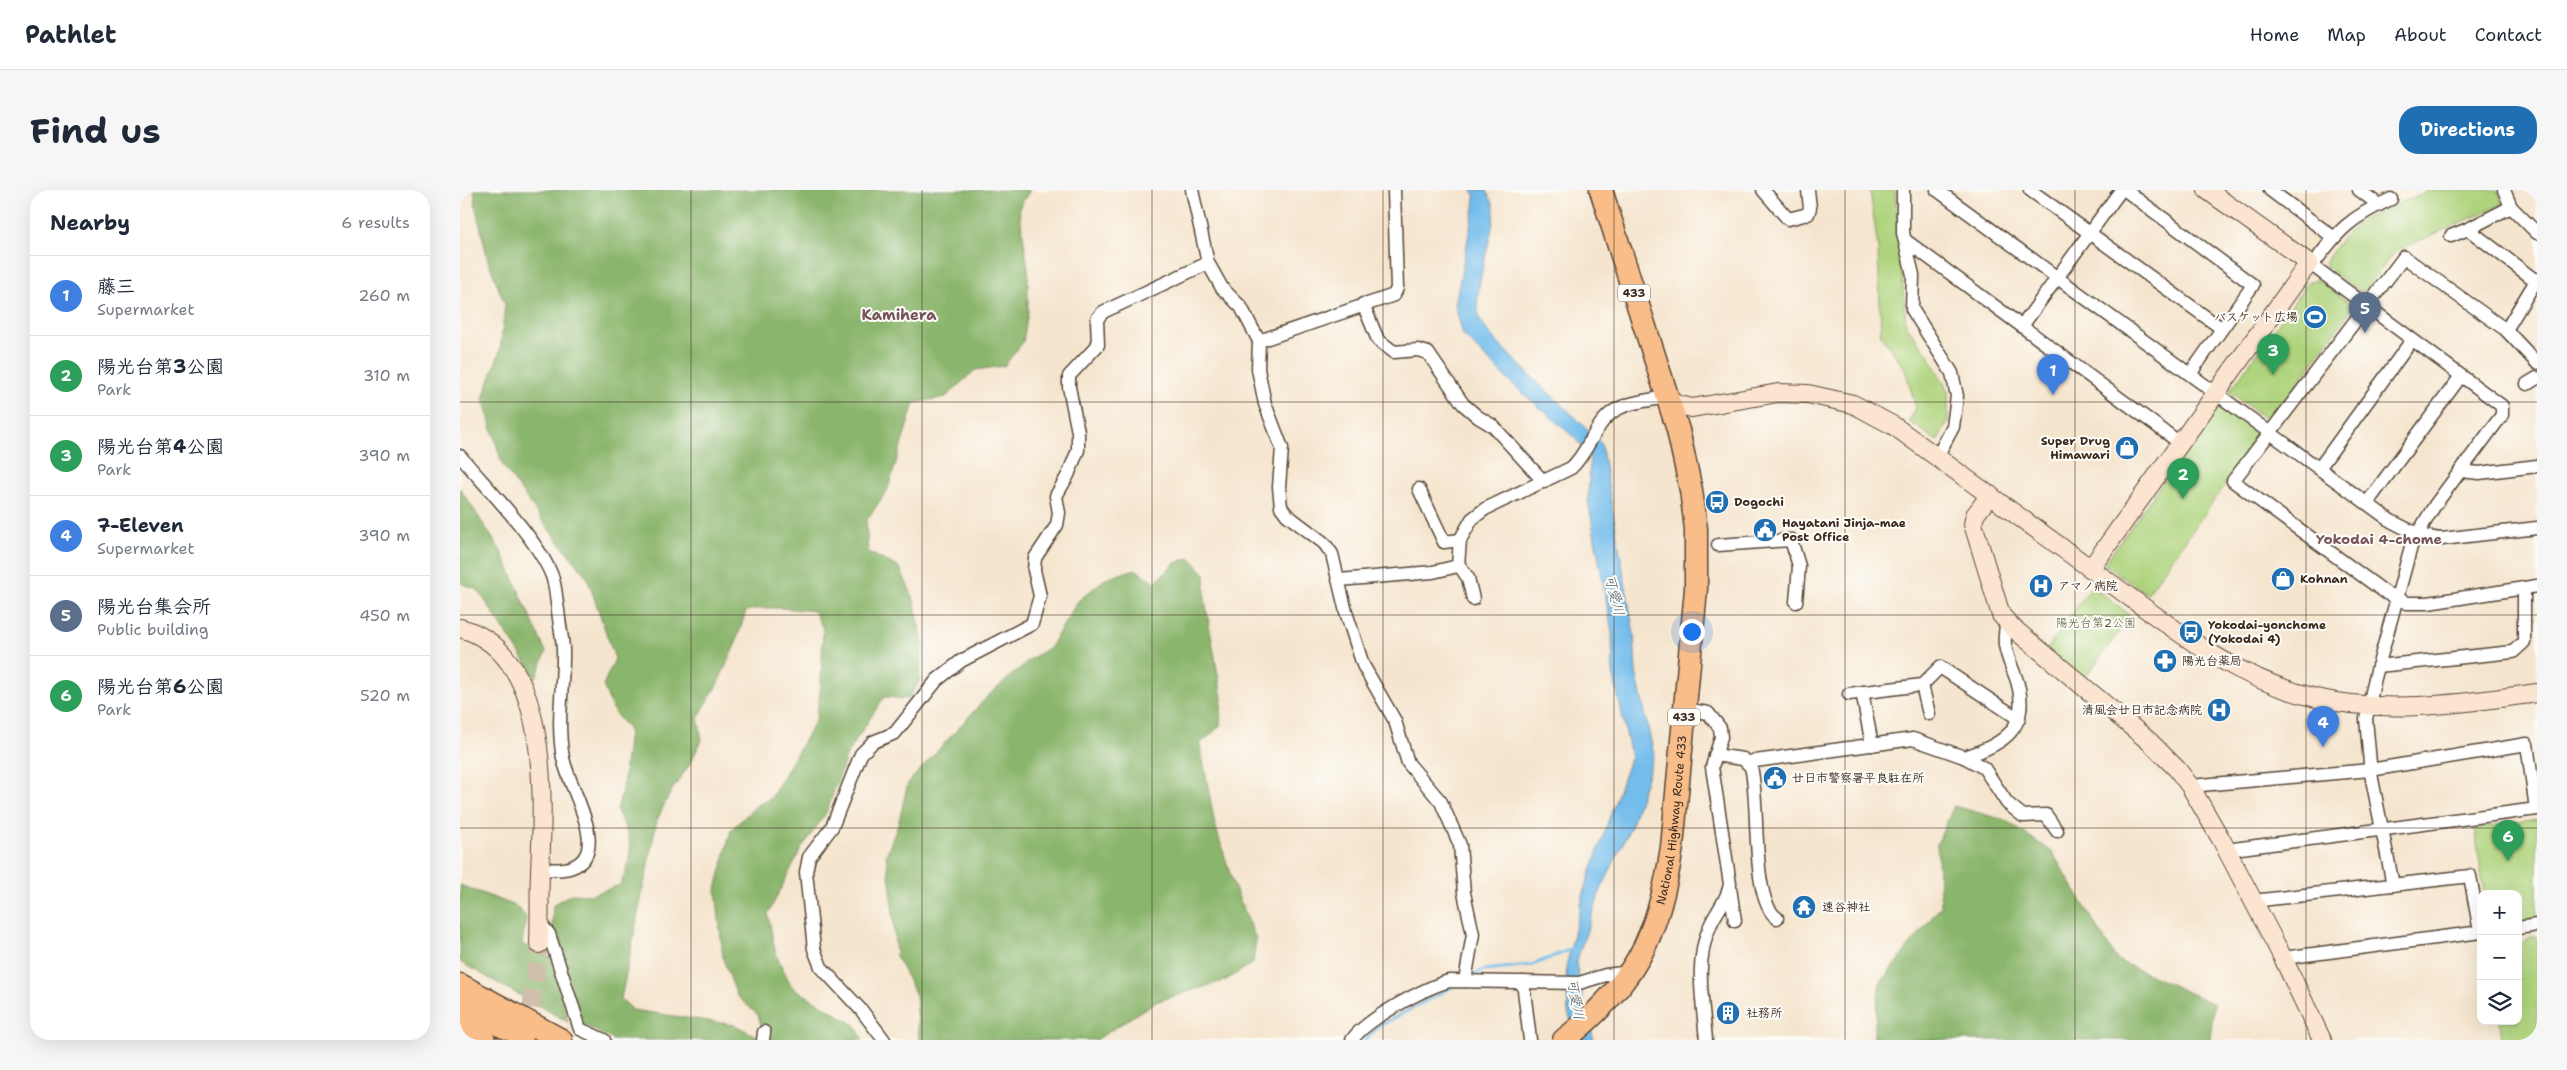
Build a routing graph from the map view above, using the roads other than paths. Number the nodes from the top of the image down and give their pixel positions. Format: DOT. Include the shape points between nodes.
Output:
graph roads {
  1 [pos="1192,190"];
  2 [pos="1394,190"];
  3 [pos="1601,190"];
  4 [pos="1616,190"];
  5 [pos="1763,190"];
  6 [pos="1808,190"];
  7 [pos="1902,190"];
  8 [pos="1937,190"];
  9 [pos="2030,190"];
  10 [pos="2121,190"];
  11 [pos="2125,190"];
  12 [pos="2208,190"];
  13 [pos="2270,190"];
  14 [pos="2360,190"];
  15 [pos="2504,190"];
  16 [pos="2510,207"];
  17 [pos="2468,229"];
  18 [pos="2090,233"];
  19 [pos="2537,233"];
  20 [pos="2451,236"];
  21 [pos="2333,237"];
  22 [pos="1905,240"];
  23 [pos="2417,252"];
  24 [pos="2404,257"];
  25 [pos="1208,263"];
  26 [pos="2311,265"];
  27 [pos="2057,278"];
  28 [pos="2536,280"];
  29 [pos="1363,304"];
  30 [pos="2366,306"];
  31 [pos="2022,326"];
  32 [pos="2222,328"];
  33 [pos="2506,330"];
  34 [pos="2412,340"];
  35 [pos="1259,341"];
  36 [pos="2537,363"];
  37 [pos="2190,374"];
  38 [pos="2461,376"];
  39 [pos="2216,393"];
  40 [pos="1685,408"];
  41 [pos="2270,432"];
  42 [pos="2180,442"];
  43 [pos="460,456"];
  44 [pos="1936,457"];
  45 [pos="2537,466"];
  46 [pos="2320,467"];
  47 [pos="2462,471"];
  48 [pos="1544,482"];
  49 [pos="1419,489"];
  50 [pos="1990,495"];
  51 [pos="2368,502"];
  52 [pos="2537,528"];
  53 [pos="2417,534"];
  54 [pos="1460,540"];
  55 [pos="1718,545"];
  56 [pos="1459,564"];
  57 [pos="2091,568"];
  58 [pos="1339,580"];
  59 [pos="2531,588"];
  60 [pos="2397,598"];
  61 [pos="1473,599"];
  62 [pos="1796,602"];
  63 [pos="2006,622"];
  64 [pos="460,628"];
  65 [pos="2378,666"];
  66 [pos="1922,685"];
  67 [pos="1862,692"];
  68 [pos="2537,693"];
  69 [pos="1849,694"];
  70 [pos="2369,706"];
  71 [pos="1692,710"];
  72 [pos="1929,714"];
  73 [pos="2019,720"];
  74 [pos="1872,745"];
  75 [pos="1715,755"];
  76 [pos="1964,757"];
  77 [pos="1748,762"];
  78 [pos="2370,770"];
  79 [pos="2190,786"];
  80 [pos="2536,809"];
  81 [pos="2382,830"];
  82 [pos="2057,831"];
  83 [pos="2226,850"];
  84 [pos="540,869"];
  85 [pos="1730,885"];
  86 [pos="2393,885"];
  87 [pos="2253,901"];
  88 [pos="2477,915"];
  89 [pos="1777,918"];
  90 [pos="1735,921"];
  91 [pos="540,923"];
  92 [pos="2537,925"];
  93 [pos="2522,927"];
  94 [pos="2477,932"];
  95 [pos="539,944"];
  96 [pos="2283,958"];
  97 [pos="1630,972"];
  98 [pos="1465,981"];
  99 [pos="1523,982"];
  100 [pos="460,985"];
  101 [pos="460,1008"];
  102 [pos="460,1030"];
  103 [pos="1581,1034"];
  104 [pos="484,1040"];
  105 [pos="534,1040"];
  106 [pos="561,1040"];
  107 [pos="604,1040"];
  108 [pos="884,1040"];
  109 [pos="1352,1040"];
  110 [pos="1530,1040"];
  111 [pos="1706,1040"];
  112 [pos="2322,1040"];
  1 -- 25 [label="street"];
  2 -- 29 [label="street" via="1396,292"];
  3 -- 40 [label="highway, National Highway Route 433 / 433"];
  4 -- 40 [label="highway, National Highway Route 433 / 433"];
  5 -- 6 [label="street" via="1788,220 1808,214"];
  7 -- 22 [label="street"];
  8 -- 27 [label="street"];
  9 -- 18 [label="street"];
  10 -- 18 [label="street"];
  11 -- 32 [label="street" via="2253,285"];
  12 -- 26 [label="street"];
  13 -- 21 [label="street"];
  14 -- 21 [label="street" via="2385,202 2359,214"];
  15 -- 16 [label="street"];
  16 -- 17 [label="street"];
  16 -- 19 [label="street"];
  17 -- 20 [label="street"];
  17 -- 28 [label="street"];
  18 -- 27 [label="street"];
  18 -- 32 [label="street"];
  21 -- 26 [label="street"];
  22 -- 31 [label="street"];
  22 -- 44 [label="street" via="1912,275 1912,309 1952,373 1956,390 1953,427"];
  23 -- 24 [label="street"];
  24 -- 30 [label="street"];
  24 -- 33 [label="street"];
  25 -- 35 [label="street" via="1222,288 1241,307"];
  25 -- 108 [label="street" via="1102,312 1098,319 1098,345 1069,376 1078,450 1056,496 1057,525 1035,558 1034,570 1040,596 1032,624 961,661 937,680 894,733 874,742 861,754 832,827 809,857 806,872 813,940 821,967"];
  26 -- 30 [label="street"];
  26 -- 39 [label="street"];
  27 -- 31 [label="street"];
  27 -- 37 [label="street"];
  28 -- 33 [label="street"];
  29 -- 35 [label="street"];
  29 -- 48 [label="street" via="1379,341 1394,352 1418,350 1428,353 1464,404 1493,426"];
  30 -- 34 [label="street"];
  30 -- 41 [label="street"];
  31 -- 42 [label="street"];
  32 -- 37 [label="street"];
  33 -- 36 [label="street"];
  34 -- 38 [label="street"];
  34 -- 46 [label="street"];
  35 -- 58 [label="street" via="1258,369 1265,404 1282,448 1281,507 1324,543 1332,554"];
  37 -- 39 [label="street"];
  38 -- 47 [label="street" via="2506,402 2502,415"];
  38 -- 51 [label="street"];
  39 -- 41 [label="street"];
  39 -- 42 [label="street"];
  40 -- 44 [label="street" via="1778,393 1824,396 1853,404 1881,417"];
  40 -- 48 [label="street" via="1616,410 1608,415 1571,468"];
  40 -- 71 [label="highway, National Highway Route 433 / 433" via="1680,439 1696,529"];
  40 -- 71 [label="highway, National Highway Route 433 / 433" via="1699,456 1710,546 1706,620"];
  41 -- 46 [label="street"];
  41 -- 60 [label="street" via="2233,481"];
  42 -- 57 [label="street"];
  43 -- 84 [label="street" via="533,543 553,578 563,648 560,714 563,758 588,842 586,853 576,866"];
  44 -- 50 [label="street"];
  45 -- 47 [label="street"];
  46 -- 51 [label="street"];
  47 -- 53 [label="street"];
  48 -- 54 [label="street" via="1478,513 1466,525"];
  49 -- 54 [label="street" via="1444,542"];
  50 -- 57 [label="street"];
  50 -- 63 [label="street" via="1975,514 1973,524 2001,615"];
  51 -- 53 [label="street" via="2391,521"];
  52 -- 53 [label="street" via="2442,539"];
  53 -- 60 [label="street"];
  54 -- 56 [label="street"];
  55 -- 62 [label="street" via="1791,540 1798,566"];
  56 -- 58 [label="street" via="1433,572"];
  56 -- 61 [label="street" via="1468,578"];
  57 -- 70 [label="street" via="2213,656 2239,670 2300,693"];
  58 -- 98 [label="street" via="1363,665 1395,721 1408,763 1441,802 1460,845 1464,893 1473,934"];
  59 -- 60 [label="street" via="2428,603"];
  59 -- 65 [label="street" via="2524,642 2513,652"];
  60 -- 65 [label="street"];
  63 -- 73 [label="street" via="2008,662 2021,698"];
  63 -- 79 [label="street" via="2150,742"];
  64 -- 84 [label="street" via="485,640 500,654 516,673 527,698 542,781"];
  65 -- 70 [label="street"];
  66 -- 67 [label="street"];
  66 -- 72 [label="street"];
  66 -- 73 [label="street" via="1940,666"];
  67 -- 69 [label="street"];
  67 -- 74 [label="street"];
  68 -- 70 [label="street" via="2425,707"];
  70 -- 78 [label="street" via="2366,719"];
  71 -- 75 [label="street" via="1708,713 1720,728 1721,737"];
  71 -- 97 [label="highway, National Highway Route 433 / 433" via="1666,889 1652,933"];
  71 -- 103 [label="highway, National Highway Route 433 / 433" via="1681,878 1674,908 1644,976 1620,1009"];
  73 -- 76 [label="street" via="2007,737 1991,749"];
  74 -- 76 [label="street" via="1913,739"];
  74 -- 77 [label="street"];
  75 -- 77 [label="street"];
  75 -- 85 [label="street" via="1713,772"];
  76 -- 82 [label="street" via="1984,768 2015,810 2023,816 2046,815"];
  77 -- 89 [label="street" via="1754,780 1761,882 1771,914"];
  78 -- 79 [label="street"];
  78 -- 80 [label="street" via="2526,744"];
  78 -- 81 [label="street"];
  79 -- 83 [label="street"];
  80 -- 81 [label="street"];
  81 -- 83 [label="street"];
  81 -- 86 [label="street"];
  83 -- 87 [label="street"];
  84 -- 91 [label="street"];
  85 -- 90 [label="street"];
  85 -- 111 [label="street" via="1710,925 1701,958"];
  86 -- 87 [label="street"];
  86 -- 88 [label="street" via="2470,876"];
  87 -- 96 [label="street"];
  91 -- 95 [label="street"];
  91 -- 107 [label="street" via="550,934 580,1029"];
  92 -- 93 [label="street"];
  94 -- 96 [label="street"];
  96 -- 112 [label="street"];
  97 -- 99 [label="street" via="1581,982"];
  97 -- 103 [label="highway, National Highway Route 433 / 433"];
  98 -- 99 [label="street"];
  98 -- 109 [label="street" via="1449,981 1436,986 1371,1022"];
  99 -- 110 [label="street"];
  100 -- 106 [label="highway"];
  101 -- 105 [label="highway"];
  102 -- 104 [label="highway"];
}
